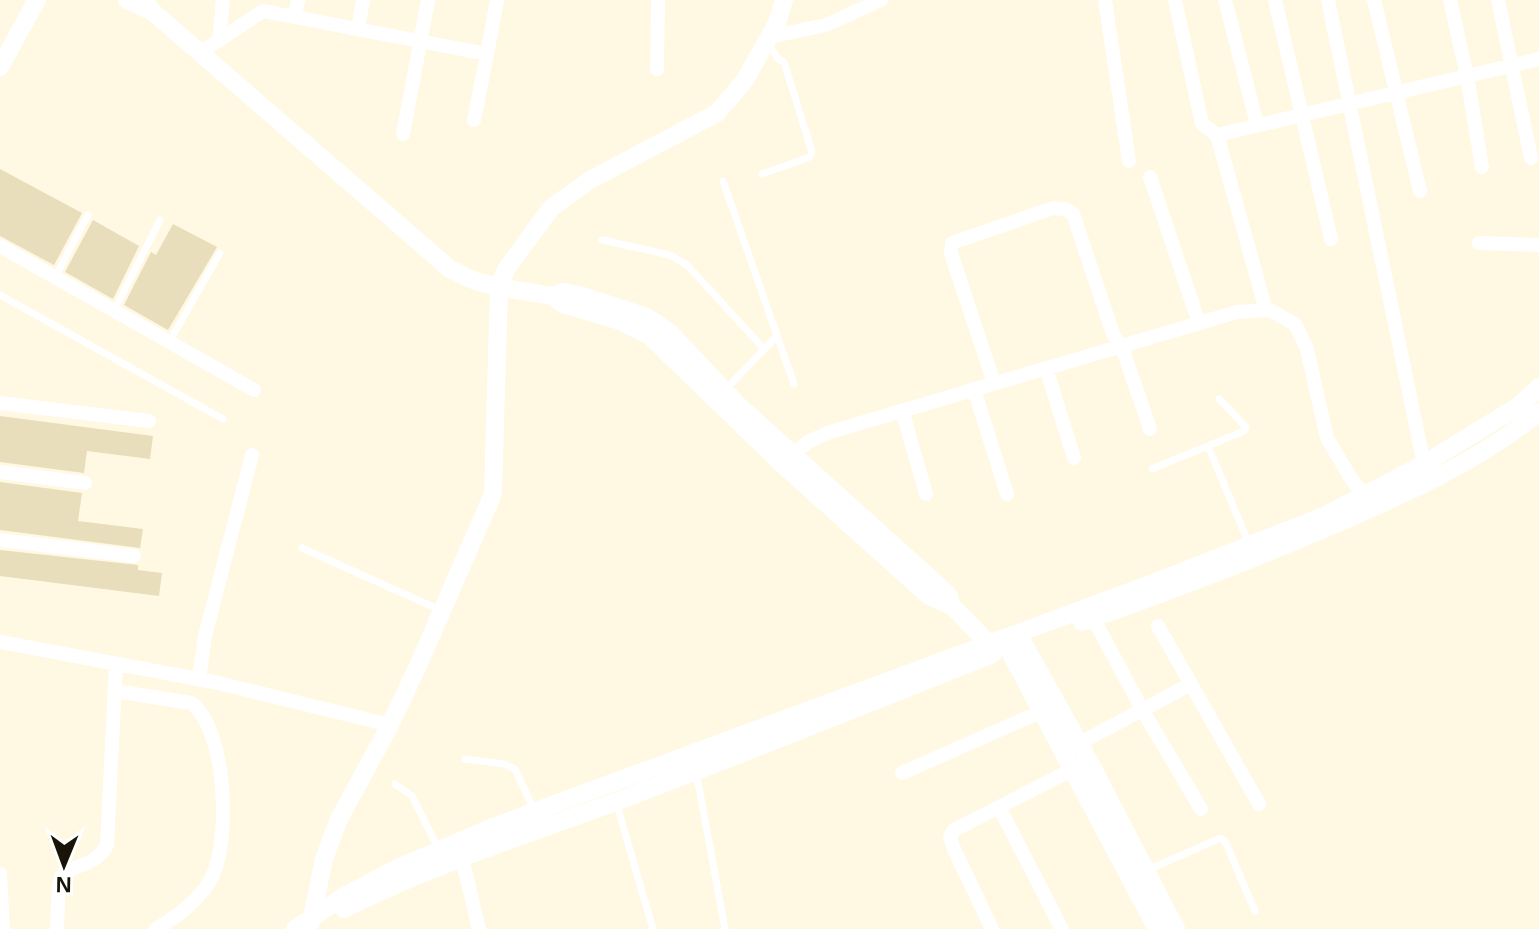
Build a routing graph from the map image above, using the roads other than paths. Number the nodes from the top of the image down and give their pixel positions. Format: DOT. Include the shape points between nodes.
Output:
graph roads {
  1 [pos="37,0"];
  2 [pos="223,0"];
  3 [pos="298,0"];
  4 [pos="363,0"];
  5 [pos="428,0"];
  6 [pos="497,0"];
  7 [pos="658,0"];
  8 [pos="784,0"];
  9 [pos="881,0"];
  10 [pos="1105,0"];
  11 [pos="1175,0"];
  12 [pos="1225,0"];
  13 [pos="1275,0"];
  14 [pos="1328,0"];
  15 [pos="1374,0"];
  16 [pos="1450,0"];
  17 [pos="1498,0"];
  18 [pos="139,3"];
  19 [pos="295,17"];
  20 [pos="358,29"];
  21 [pos="768,39"];
  22 [pos="219,41"];
  23 [pos="421,42"];
  24 [pos="201,52"];
  25 [pos="487,54"];
  26 [pos="1539,59"];
  27 [pos="1512,65"];
  28 [pos="0,67"];
  29 [pos="657,69"];
  30 [pos="1467,76"];
  31 [pos="1397,92"];
  32 [pos="1350,103"];
  33 [pos="1302,114"];
  34 [pos="474,120"];
  35 [pos="1257,124"];
  36 [pos="403,134"];
  37 [pos="1217,135"];
  38 [pos="1531,158"];
  39 [pos="1129,161"];
  40 [pos="1482,167"];
  41 [pos="762,174"];
  42 [pos="1150,177"];
  43 [pos="723,181"];
  44 [pos="1420,191"];
  45 [pos="88,215"];
  46 [pos="160,220"];
  47 [pos="1331,239"];
  48 [pos="602,240"];
  49 [pos="1479,243"];
  50 [pos="1539,245"];
  51 [pos="0,246"];
  52 [pos="220,253"];
  53 [pos="55,277"];
  54 [pos="499,287"];
  55 [pos="0,295"];
  56 [pos="552,296"];
  57 [pos="1266,310"];
  58 [pos="114,311"];
  59 [pos="1199,323"];
  60 [pos="777,336"];
  61 [pos="169,342"];
  62 [pos="1122,347"];
  63 [pos="764,349"];
  64 [pos="1046,368"];
  65 [pos="994,383"];
  66 [pos="794,384"];
  67 [pos="1539,387"];
  68 [pos="974,389"];
  69 [pos="254,390"];
  70 [pos="725,391"];
  71 [pos="1219,399"];
  72 [pos="0,403"];
  73 [pos="902,410"];
  74 [pos="1539,412"];
  75 [pos="223,419"];
  76 [pos="149,421"];
  77 [pos="1150,429"];
  78 [pos="1208,446"];
  79 [pos="252,455"];
  80 [pos="1074,458"];
  81 [pos="787,459"];
  82 [pos="1152,469"];
  83 [pos="0,472"];
  84 [pos="1426,473"];
  85 [pos="85,483"];
  86 [pos="926,494"];
  87 [pos="1007,494"];
  88 [pos="1370,501"];
  89 [pos="0,540"];
  90 [pos="302,548"];
  91 [pos="1252,551"];
  92 [pos="134,556"];
  93 [pos="442,611"];
  94 [pos="1093,618"];
  95 [pos="1158,626"];
  96 [pos="0,642"];
  97 [pos="1004,647"];
  98 [pos="116,664"];
  99 [pos="199,679"];
  100 [pos="1191,684"];
  101 [pos="115,691"];
  102 [pos="1143,711"];
  103 [pos="1040,712"];
  104 [pos="390,725"];
  105 [pos="1078,744"];
  106 [pos="465,759"];
  107 [pos="694,762"];
  108 [pos="1081,765"];
  109 [pos="902,773"];
  110 [pos="395,784"];
  111 [pos="613,793"];
  112 [pos="1259,804"];
  113 [pos="999,807"];
  114 [pos="1201,809"];
  115 [pos="535,812"];
  116 [pos="460,849"];
  117 [pos="439,850"];
  118 [pos="1147,870"];
  119 [pos="0,874"];
  120 [pos="1255,911"];
  121 [pos="311,925"];
  122 [pos="3,929"];
  123 [pos="57,929"];
  124 [pos="156,929"];
  125 [pos="295,929"];
  126 [pos="479,929"];
  127 [pos="653,929"];
  128 [pos="725,929"];
  129 [pos="992,929"];
  130 [pos="1062,929"];
  131 [pos="1157,929"];
  132 [pos="1176,929"];
  1 -- 28 [label="street"];
  2 -- 22 [label="street"];
  3 -- 19 [label="street"];
  4 -- 20 [label="street"];
  5 -- 23 [label="street"];
  6 -- 25 [label="street"];
  7 -- 29 [label="street"];
  8 -- 21 [label="street"];
  9 -- 21 [label="street" via="826,25"];
  10 -- 39 [label="street"];
  11 -- 37 [label="street" via="1202,124"];
  12 -- 35 [label="street"];
  13 -- 33 [label="street"];
  14 -- 32 [label="street"];
  15 -- 31 [label="street"];
  16 -- 30 [label="street"];
  17 -- 27 [label="street"];
  18 -- 24 [label="street"];
  19 -- 20 [label="street"];
  19 -- 22 [label="street" via="263,11"];
  20 -- 23 [label="street"];
  21 -- 41 [label="lane" via="784,62 812,152"];
  21 -- 54 [label="street" via="745,80 717,113 590,180 551,208"];
  22 -- 24 [label="street"];
  23 -- 25 [label="street"];
  23 -- 36 [label="street"];
  24 -- 54 [label="street" via="450,269"];
  25 -- 34 [label="street"];
  26 -- 27 [label="street"];
  27 -- 30 [label="street"];
  27 -- 38 [label="street"];
  30 -- 31 [label="street"];
  30 -- 40 [label="street"];
  31 -- 32 [label="street"];
  31 -- 44 [label="street"];
  32 -- 33 [label="street"];
  32 -- 84 [label="street"];
  33 -- 35 [label="street"];
  33 -- 47 [label="street"];
  35 -- 37 [label="street"];
  37 -- 57 [label="street"];
  42 -- 59 [label="street"];
  43 -- 60 [label="lane"];
  45 -- 53 [label="lane"];
  46 -- 58 [label="lane"];
  48 -- 63 [label="lane" via="670,255 687,265"];
  49 -- 50 [label="street"];
  51 -- 53 [label="street"];
  52 -- 61 [label="lane"];
  53 -- 58 [label="street"];
  54 -- 56 [label="street"];
  54 -- 93 [label="street" via="493,494"];
  55 -- 75 [label="lane"];
  56 -- 70 [label="street" via="583,296 647,317 669,332"];
  56 -- 81 [label="street" via="650,336"];
  57 -- 59 [label="street"];
  57 -- 88 [label="street" via="1295,324 1307,349 1327,438"];
  58 -- 61 [label="street"];
  59 -- 62 [label="street"];
  60 -- 63 [label="lane"];
  60 -- 66 [label="lane"];
  61 -- 69 [label="street"];
  62 -- 64 [label="street"];
  62 -- 65 [label="street" via="1073,214 1053,208 952,243"];
  62 -- 77 [label="street"];
  63 -- 70 [label="lane"];
  64 -- 65 [label="street"];
  64 -- 80 [label="street"];
  65 -- 68 [label="street"];
  67 -- 84 [label="street"];
  68 -- 73 [label="street"];
  68 -- 87 [label="street"];
  70 -- 81 [label="street"];
  71 -- 78 [label="lane" via="1246,428"];
  72 -- 76 [label="street"];
  73 -- 81 [label="street" via="816,437"];
  73 -- 86 [label="street"];
  74 -- 84 [label="street"];
  78 -- 82 [label="lane"];
  78 -- 91 [label="lane"];
  79 -- 99 [label="street" via="205,636"];
  81 -- 97 [label="street" via="929,596 952,606"];
  83 -- 85 [label="street"];
  84 -- 88 [label="street"];
  88 -- 91 [label="street"];
  89 -- 92 [label="street"];
  90 -- 93 [label="lane"];
  91 -- 94 [label="street"];
  91 -- 97 [label="street" via="1151,584"];
  93 -- 104 [label="street"];
  94 -- 97 [label="street"];
  94 -- 102 [label="street"];
  95 -- 100 [label="street"];
  96 -- 98 [label="street"];
  97 -- 103 [label="street"];
  97 -- 105 [label="street"];
  97 -- 107 [label="street"];
  98 -- 99 [label="street"];
  98 -- 101 [label="street"];
  99 -- 104 [label="street"];
  100 -- 102 [label="street"];
  100 -- 112 [label="street"];
  101 -- 123 [label="street" via="107,845 100,857 61,878"];
  101 -- 124 [label="street" via="191,703 201,710 220,766 220,859 200,895"];
  102 -- 105 [label="street"];
  102 -- 114 [label="street"];
  103 -- 108 [label="street"];
  103 -- 109 [label="street"];
  104 -- 121 [label="street" via="339,819 324,859"];
  105 -- 108 [label="street"];
  106 -- 115 [label="lane" via="515,769"];
  107 -- 111 [label="street"];
  107 -- 128 [label="lane"];
  108 -- 113 [label="street"];
  108 -- 118 [label="street"];
  108 -- 131 [label="street"];
  110 -- 117 [label="lane" via="412,796"];
  111 -- 115 [label="street"];
  111 -- 116 [label="street"];
  111 -- 127 [label="lane"];
  113 -- 129 [label="street" via="950,837"];
  113 -- 130 [label="street"];
  115 -- 116 [label="street"];
  116 -- 117 [label="street"];
  116 -- 121 [label="street"];
  116 -- 126 [label="street"];
  117 -- 121 [label="street" via="400,867"];
  118 -- 120 [label="lane" via="1221,838"];
  118 -- 132 [label="street"];
  119 -- 122 [label="street"];
  121 -- 125 [label="street"];
}
